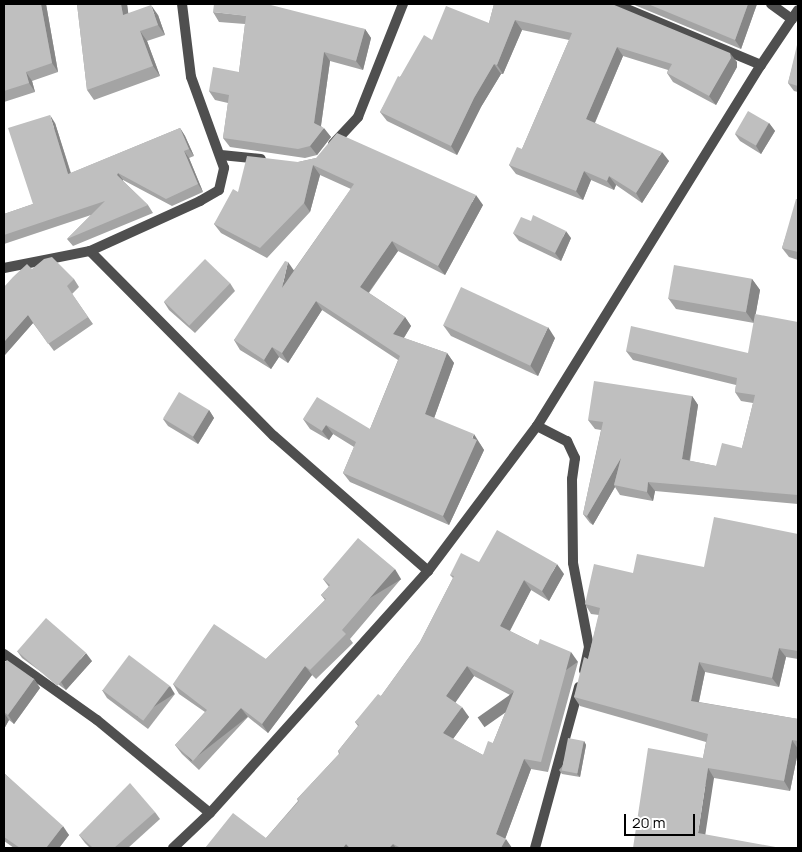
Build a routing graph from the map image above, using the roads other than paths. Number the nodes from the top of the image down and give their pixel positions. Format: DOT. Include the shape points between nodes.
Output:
graph roads {
  1 [pos="182,4"];
  2 [pos="403,4"];
  3 [pos="615,4"];
  4 [pos="771,4"];
  5 [pos="795,15"];
  6 [pos="761,65"];
  7 [pos="221,155"];
  8 [pos="324,155"];
  9 [pos="274,160"];
  10 [pos="90,251"];
  11 [pos="4,268"];
  12 [pos="537,426"];
  13 [pos="428,570"];
  14 [pos="4,654"];
  15 [pos="210,813"];
  16 [pos="173,848"];
  17 [pos="535,848"];
  1 -- 7 [label="street" via="191,77"];
  2 -- 8 [label="street" via="358,117"];
  3 -- 6 [label="street"];
  4 -- 5 [label="street"];
  5 -- 6 [label="street"];
  6 -- 12 [label="street"];
  7 -- 9 [label="street"];
  7 -- 10 [label="street" via="224,168 218,190"];
  10 -- 11 [label="street"];
  10 -- 13 [label="street" via="274,436"];
  12 -- 13 [label="street"];
  12 -- 17 [label="street" via="567,441 575,458 572,479 573,563 589,647"];
  13 -- 15 [label="street"];
  14 -- 15 [label="street" via="97,720"];
  15 -- 16 [label="street"];
}
